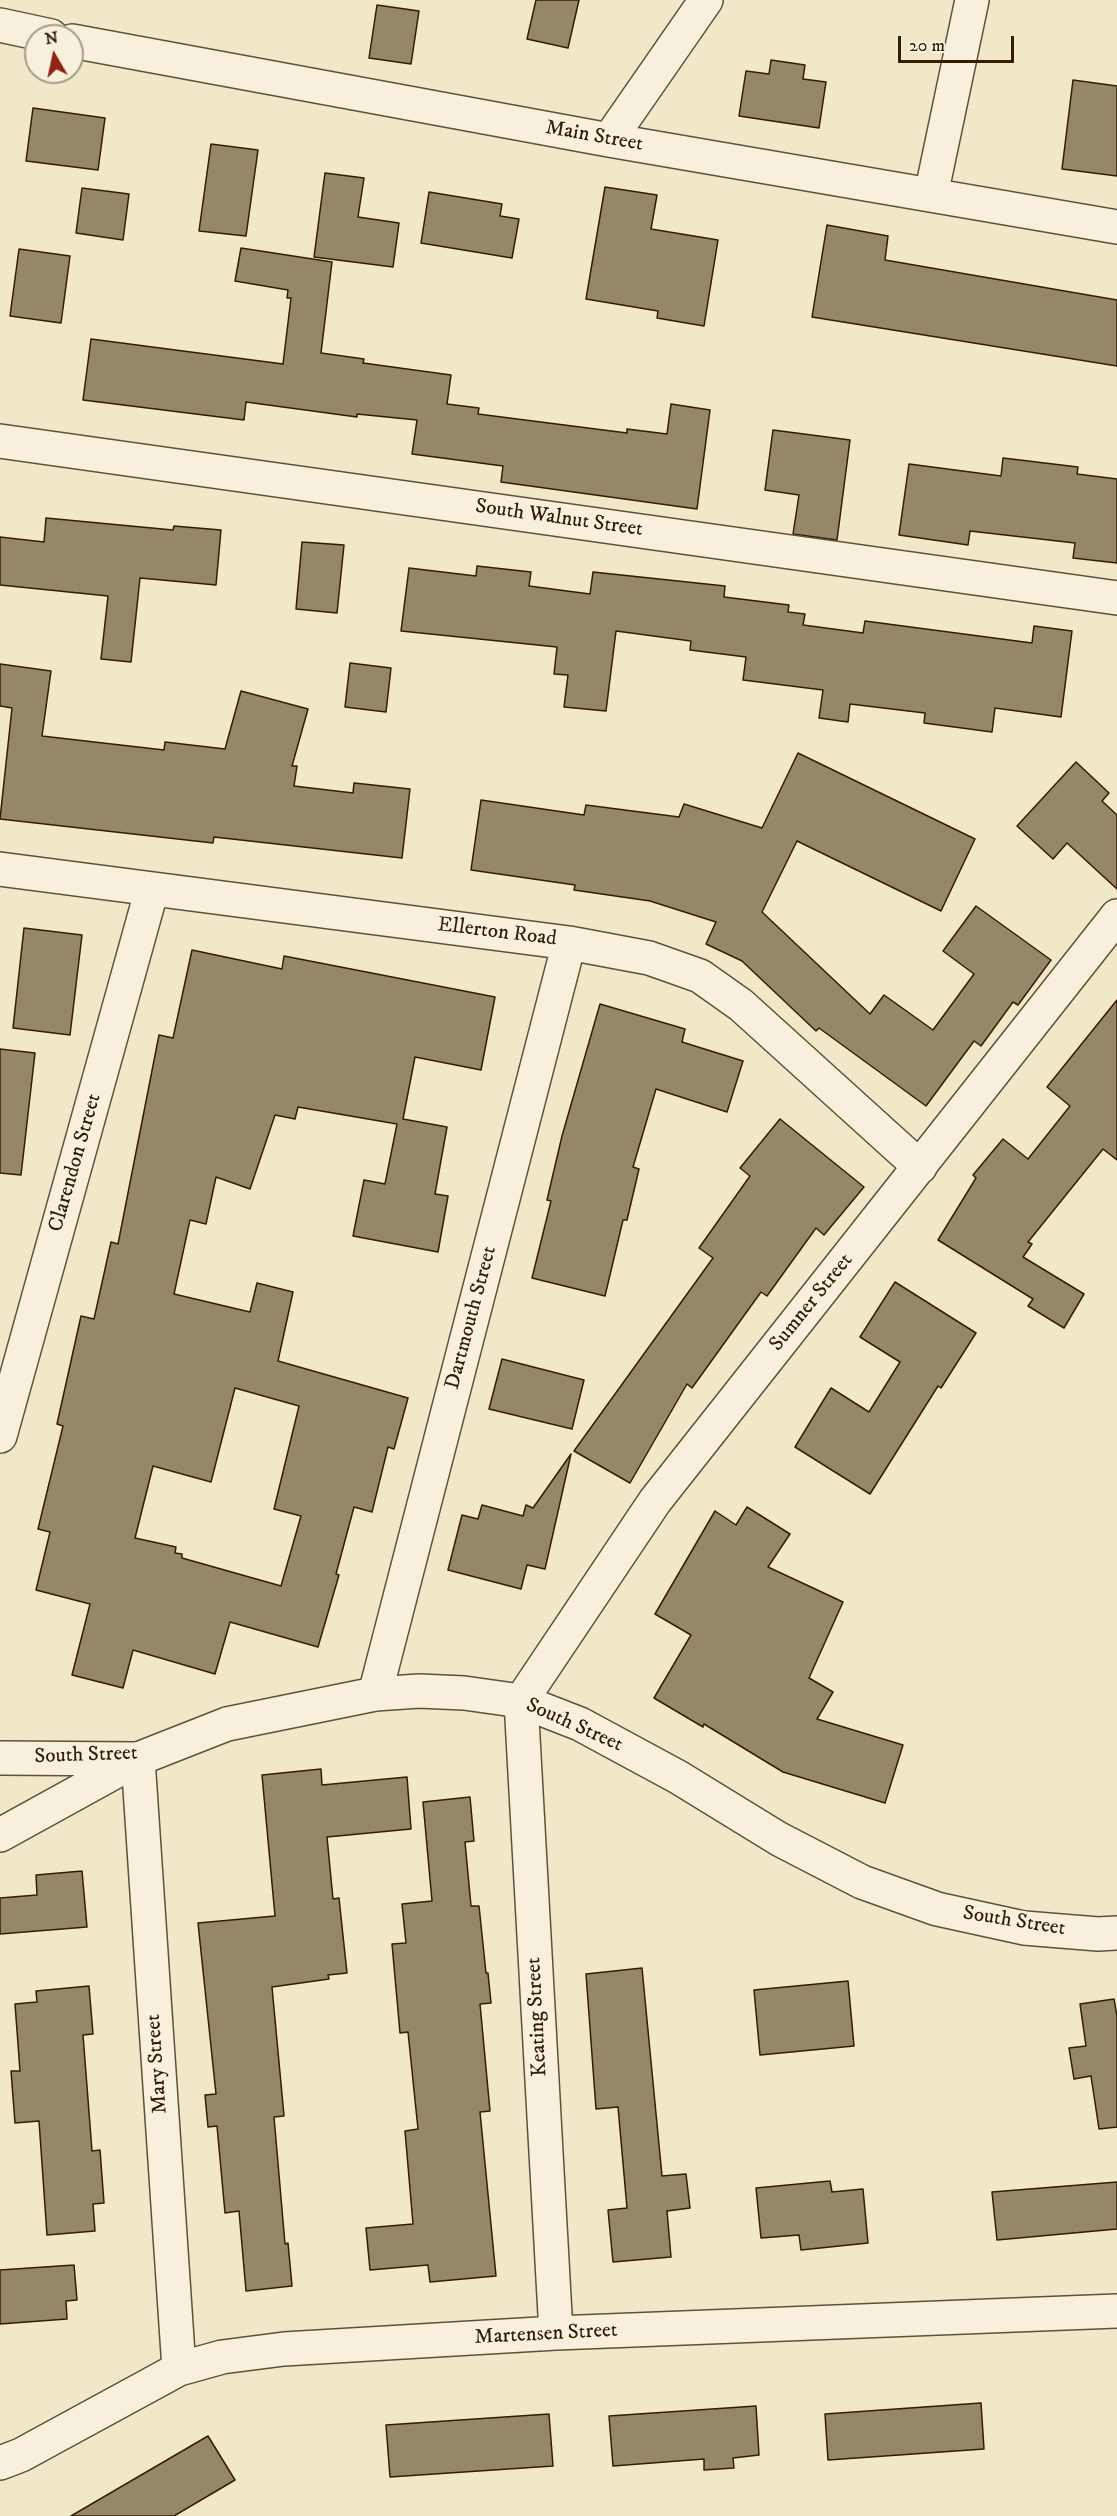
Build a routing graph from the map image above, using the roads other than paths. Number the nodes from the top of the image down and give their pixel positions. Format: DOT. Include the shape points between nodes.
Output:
graph roads {
  1 [pos="706,0"];
  2 [pos="972,0"];
  3 [pos="0,25"];
  4 [pos="24,30"];
  5 [pos="84,43"];
  6 [pos="609,140"];
  7 [pos="931,195"];
  8 [pos="1117,227"];
  9 [pos="0,441"];
  10 [pos="1117,598"];
  11 [pos="0,869"];
  12 [pos="152,889"];
  13 [pos="1117,916"];
  14 [pos="569,943"];
  15 [pos="920,1167"];
  16 [pos="0,1436"];
  17 [pos="375,1694"];
  18 [pos="521,1701"];
  19 [pos="0,1758"];
  20 [pos="138,1759"];
  21 [pos="0,1835"];
  22 [pos="1117,1933"];
  23 [pos="1117,2311"];
  24 [pos="556,2333"];
  25 [pos="179,2369"];
  26 [pos="0,2463"];
  1 -- 6 [label="street"];
  2 -- 7 [label="street"];
  3 -- 4 [label="street"];
  5 -- 6 [label="street, Main Street"];
  6 -- 7 [label="street, Main Street"];
  7 -- 8 [label="street, Main Street"];
  9 -- 10 [label="street, South Walnut Street"];
  11 -- 12 [label="street, Ellerton Road"];
  12 -- 14 [label="street, Ellerton Road"];
  12 -- 16 [label="street, Clarendon Street"];
  13 -- 15 [label="street, Sumner Street"];
  14 -- 15 [label="street, Ellerton Road" via="649,958 700,976 741,1005"];
  14 -- 17 [label="street, Dartmouth Street"];
  15 -- 18 [label="street, Sumner Street" via="655,1501"];
  17 -- 18 [label="street, South Street" via="464,1693"];
  17 -- 20 [label="street, South Street" via="227,1724"];
  18 -- 22 [label="street, South Street" via="589,1729 678,1777 779,1839 862,1882 937,1909 1024,1928 1098,1935"];
  18 -- 24 [label="street, Keating Street"];
  19 -- 20 [label="street, South Street"];
  20 -- 21 [label="street"];
  20 -- 25 [label="street, Mary Street"];
  23 -- 24 [label="street, Martensen Street"];
  24 -- 25 [label="street, Martensen Street" via="284,2349 222,2357"];
  25 -- 26 [label="street, Martensen Street" via="21,2456"];
}
